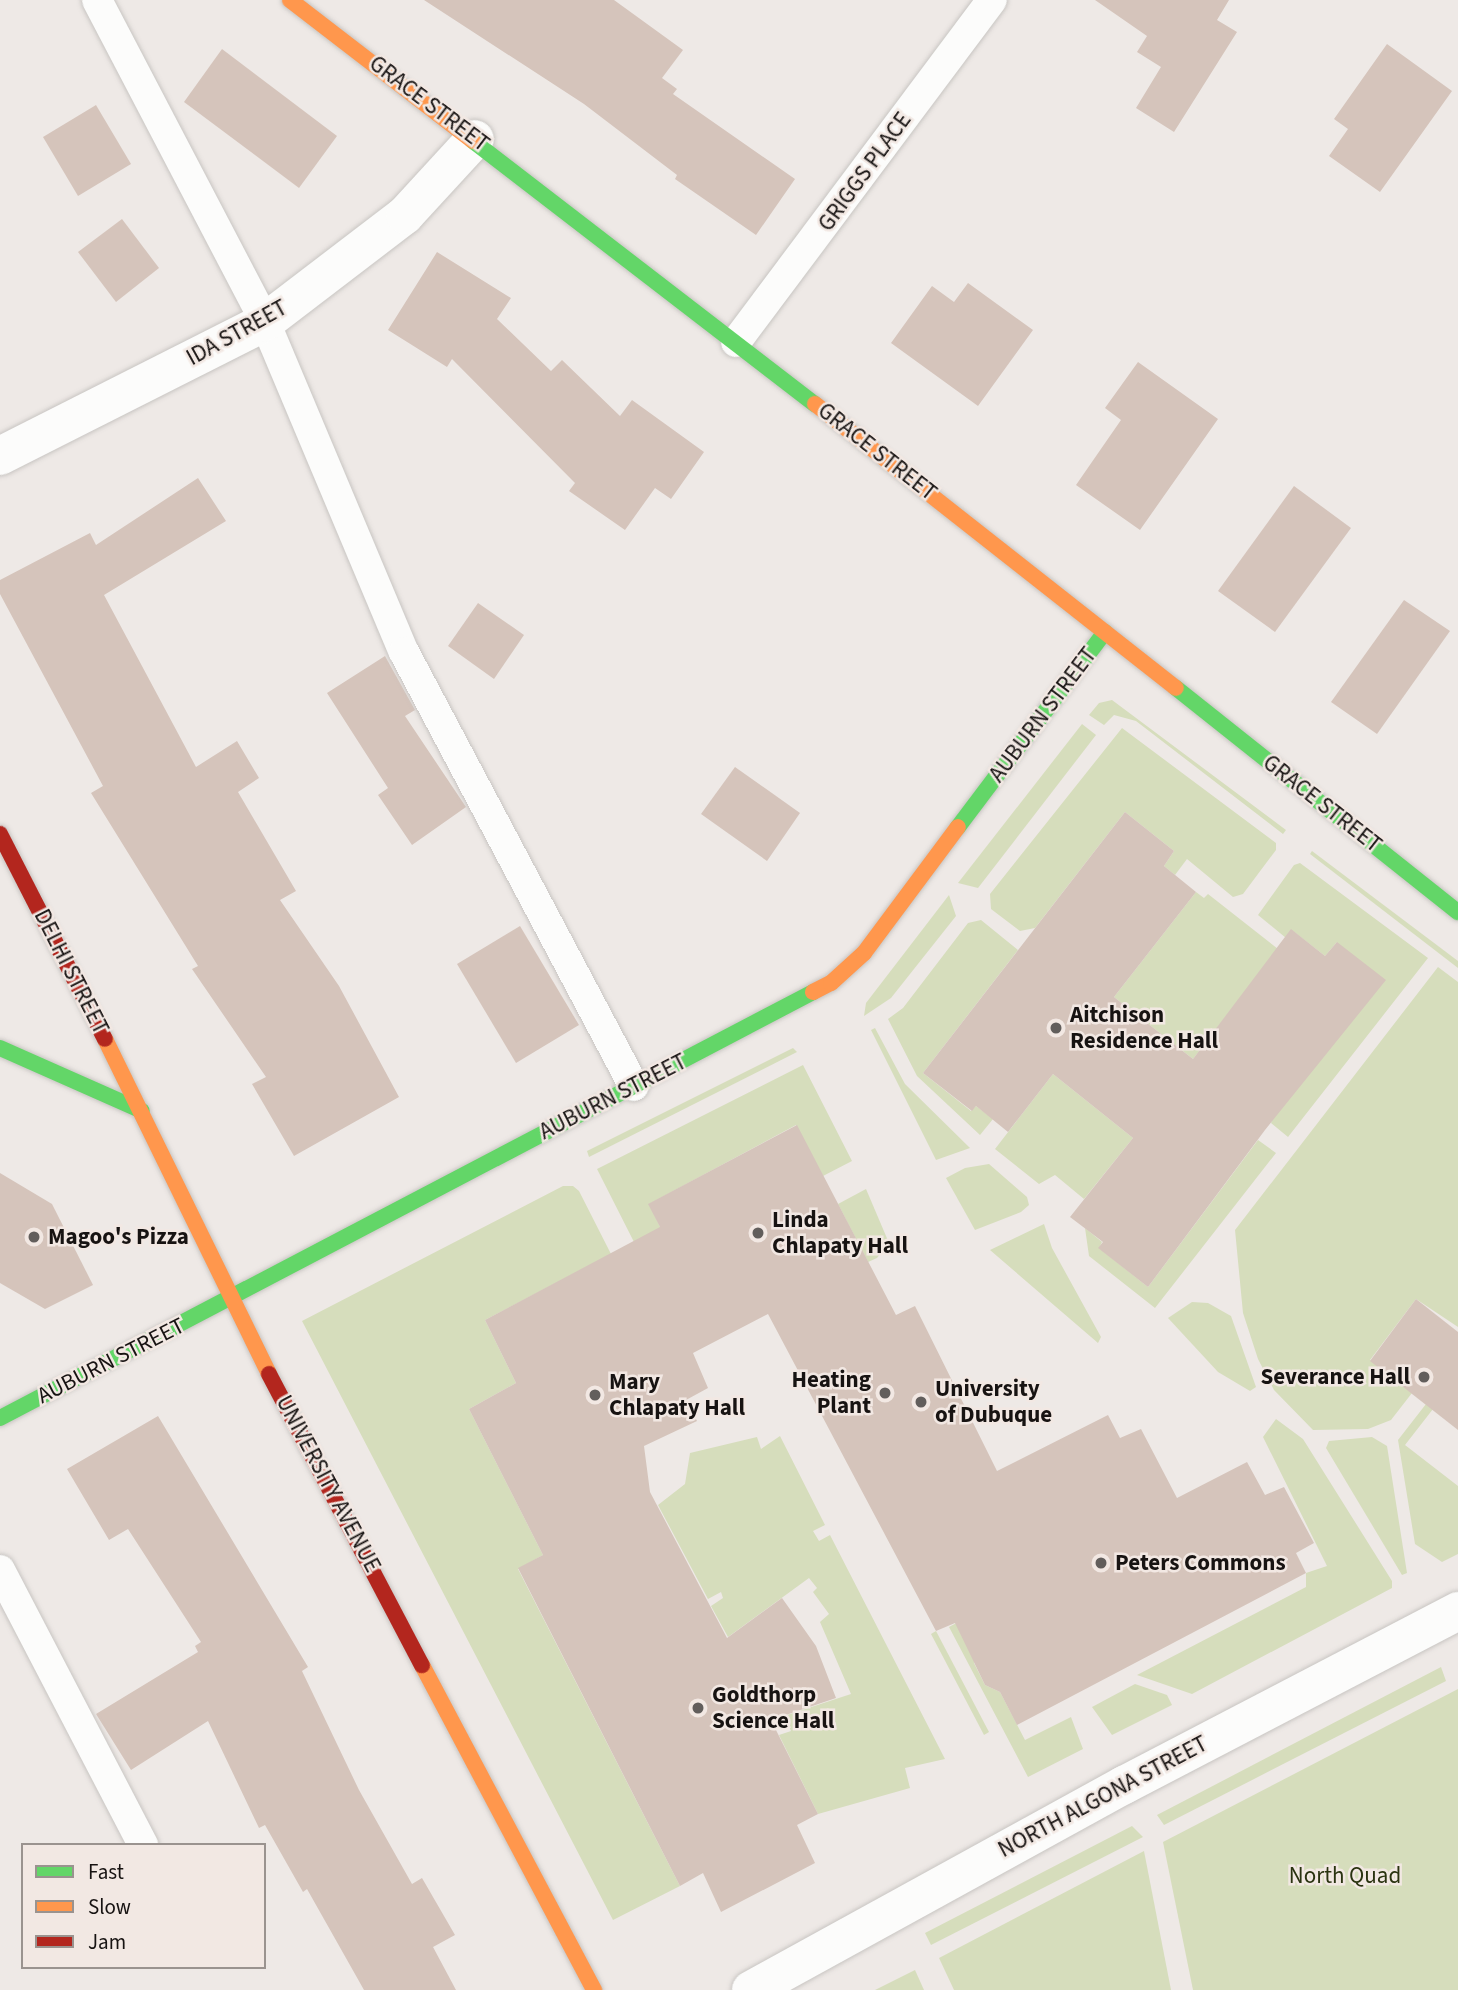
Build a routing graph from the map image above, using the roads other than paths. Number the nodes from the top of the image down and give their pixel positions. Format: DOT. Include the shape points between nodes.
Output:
graph roads {
  1 [pos="97,0"];
  2 [pos="290,0"];
  3 [pos="992,0"];
  4 [pos="475,139"];
  5 [pos="265,322"];
  6 [pos="736,342"];
  7 [pos="0,456"];
  8 [pos="1105,632"];
  9 [pos="0,834"];
  10 [pos="1458,912"];
  11 [pos="0,1048"];
  12 [pos="634,1086"];
  13 [pos="142,1111"];
  14 [pos="229,1298"];
  15 [pos="0,1418"];
  16 [pos="0,1570"];
  17 [pos="1458,1611"];
  18 [pos="142,1843"];
  19 [pos="594,1990"];
  20 [pos="751,1990"];
  1 -- 5 [label="lane"];
  2 -- 4 [label="street, GRACE STREET"];
  3 -- 6 [label="lane, GRIGGS PLACE"];
  4 -- 5 [label="street, IDA STREET" via="405,215"];
  4 -- 6 [label="street, GRACE STREET"];
  5 -- 7 [label="street, IDA STREET"];
  5 -- 12 [label="lane" via="404,652"];
  6 -- 8 [label="street, GRACE STREET"];
  8 -- 10 [label="street, GRACE STREET"];
  8 -- 12 [label="street, AUBURN STREET" via="847,970 813,993"];
  9 -- 13 [label="street, DELHI STREET"];
  11 -- 13 [label="street"];
  12 -- 14 [label="street, AUBURN STREET"];
  13 -- 14 [label="street, UNIVERSITY AVENUE"];
  14 -- 15 [label="street, AUBURN STREET"];
  14 -- 19 [label="street, UNIVERSITY AVENUE"];
  16 -- 18 [label="lane"];
  17 -- 20 [label="street, NORTH ALGONA STREET" via="1113,1791"];
}
